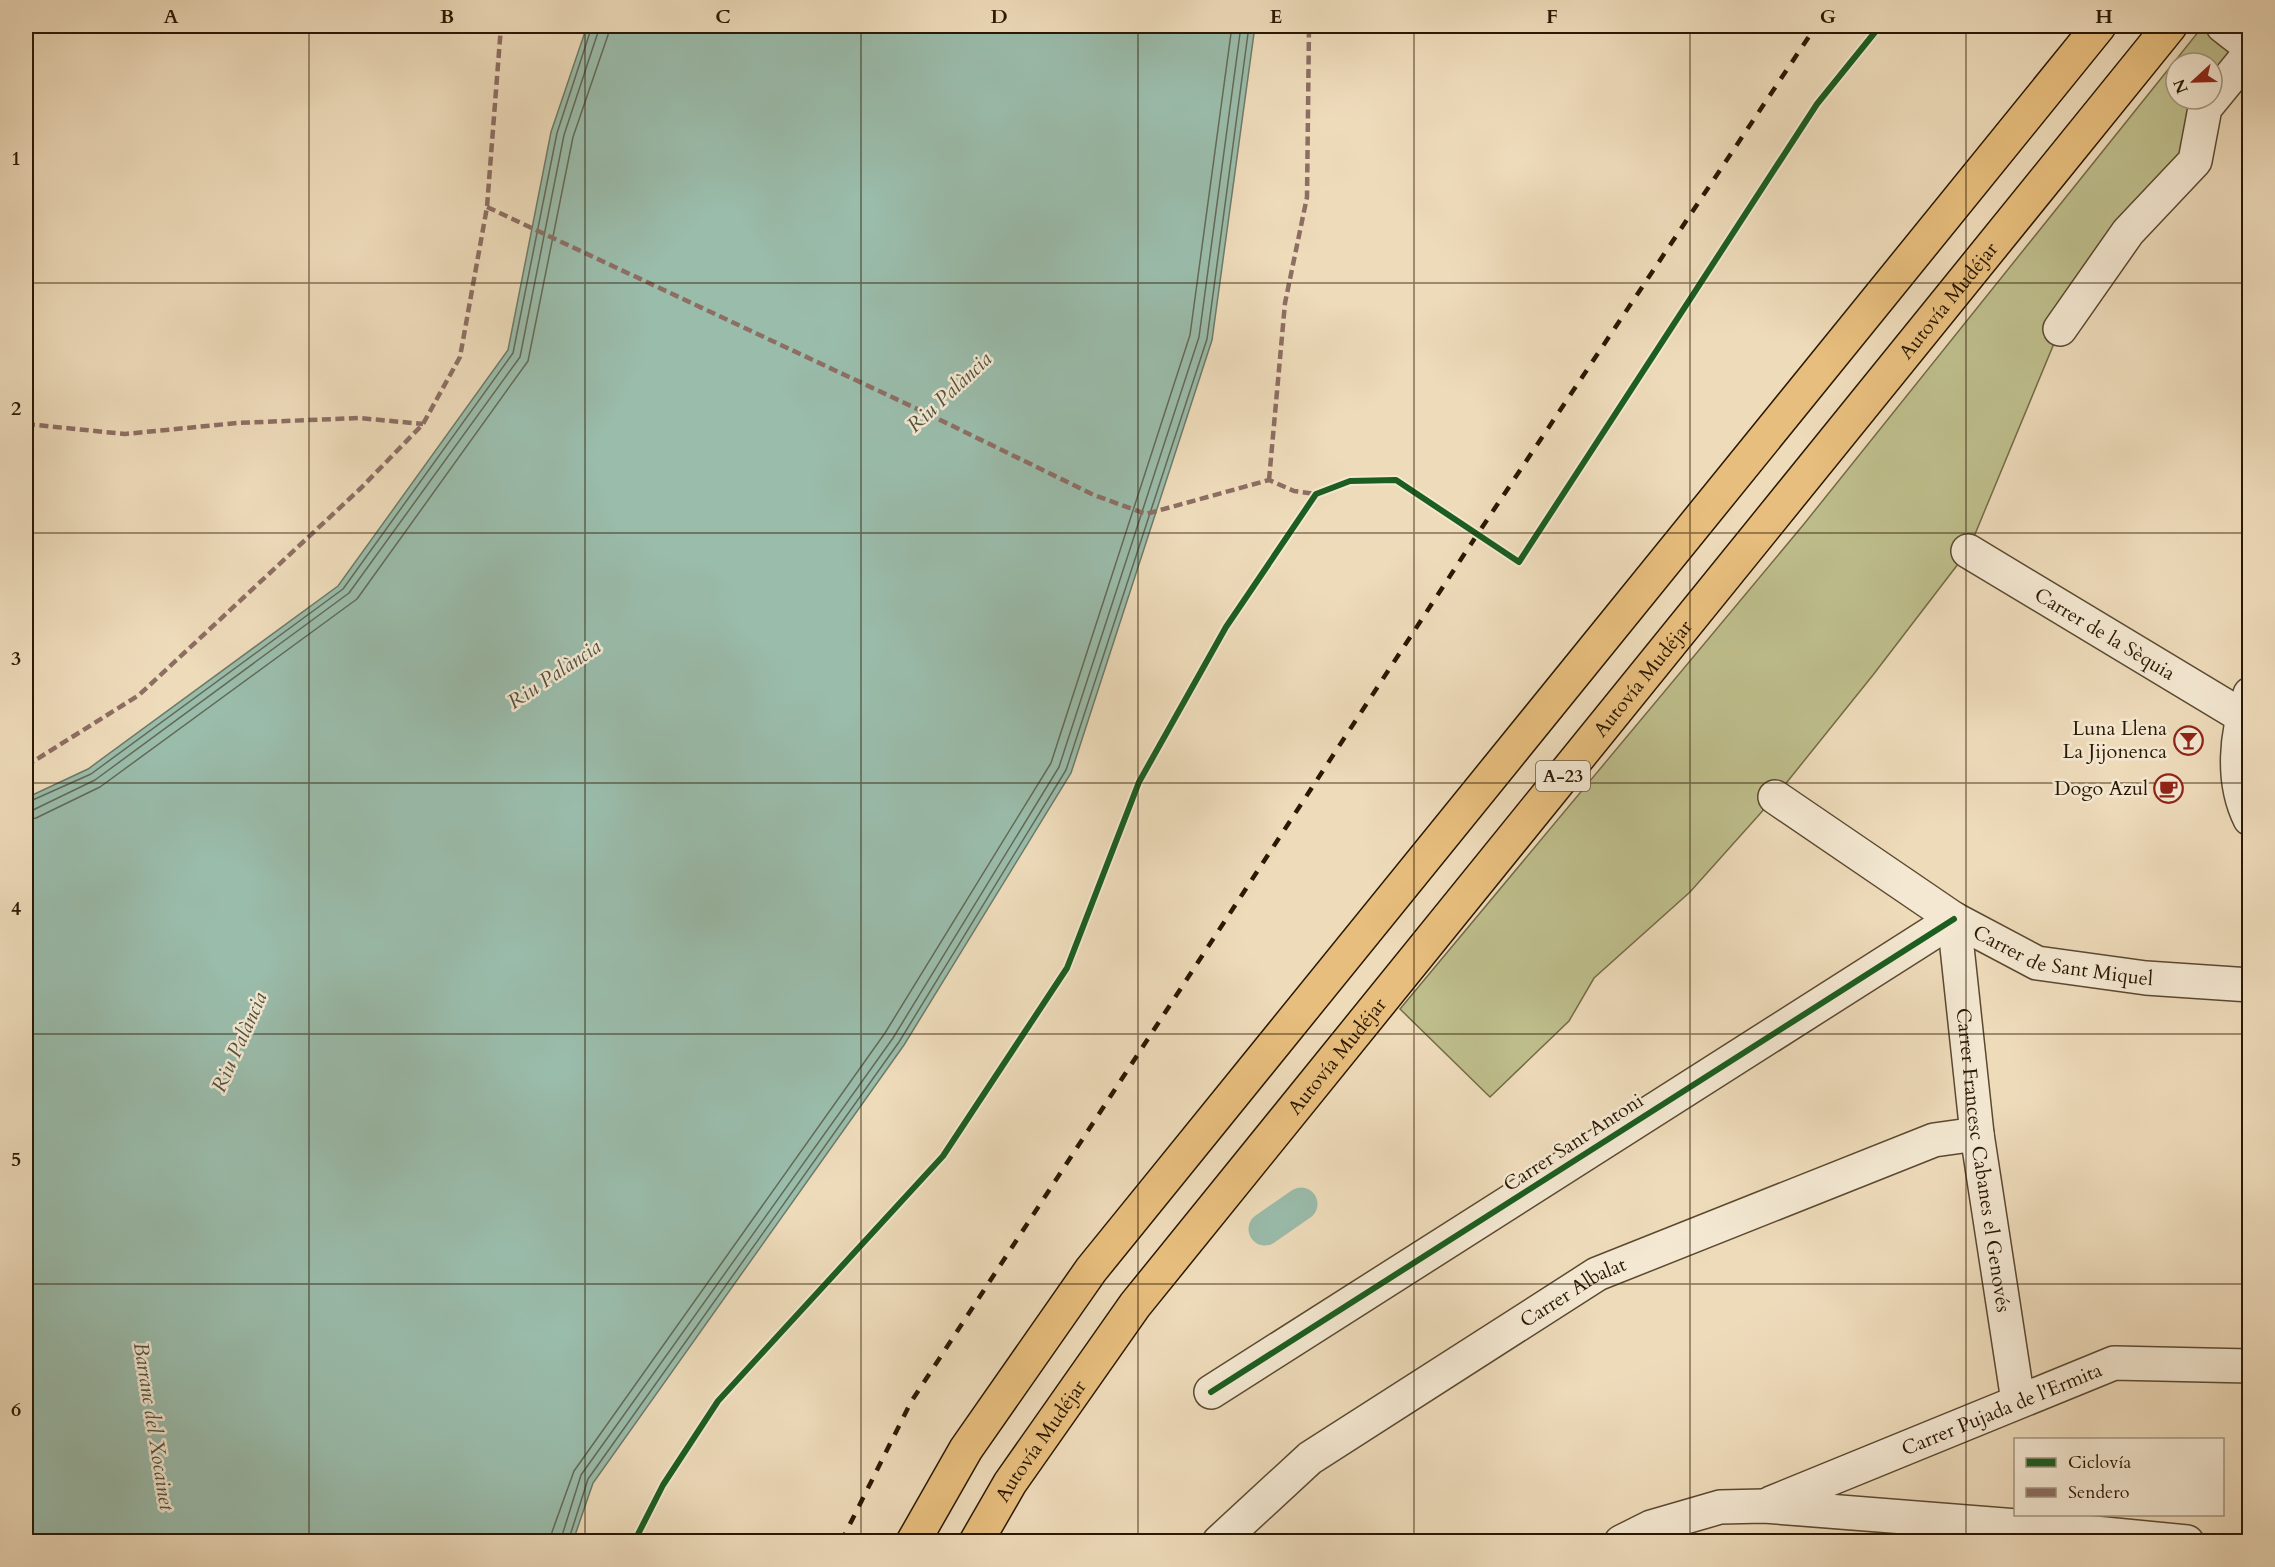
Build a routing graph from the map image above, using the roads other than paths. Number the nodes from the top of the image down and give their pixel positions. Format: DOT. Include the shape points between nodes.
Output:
graph roads {
  1 [pos="2099,26"];
  2 [pos="2170,26"];
  3 [pos="2223,26"];
  4 [pos="2250,47"];
  5 [pos="2250,52"];
  6 [pos="2060,329"];
  7 [pos="1968,551"];
  8 [pos="2246,705"];
  9 [pos="1775,797"];
  10 [pos="2250,819"];
  11 [pos="1954,919"];
  12 [pos="2250,985"];
  13 [pos="1977,1134"];
  14 [pos="2250,1365"];
  15 [pos="1211,1392"];
  16 [pos="2018,1401"];
  17 [pos="1764,1506"];
  18 [pos="913,1542"];
  19 [pos="976,1542"];
  20 [pos="1219,1542"];
  21 [pos="1621,1542"];
  22 [pos="2187,1542"];
  1 -- 18 [label="highway, A-23" via="1091,1270 966,1449"];
  2 -- 19 [label="highway, Autovía Mudéjar / A-23" via="1135,1305 1010,1483"];
  3 -- 4 [label="street"];
  5 -- 6 [label="street" via="2205,108 2195,161 2128,232"];
  7 -- 8 [label="street, Carrer de la Sèquia"];
  8 -- 10 [label="street" via="2237,768 2241,803"];
  9 -- 11 [label="street, Carrer de Sant Miquel"];
  11 -- 12 [label="street, Carrer de Sant Miquel" via="2037,963 2146,978"];
  11 -- 13 [label="street, Carrer Francesc Cabanes el Genovés"];
  11 -- 15 [label="street, Carrer Sant Antoni"];
  13 -- 16 [label="street, Carrer Francesc Cabanes el Genovés"];
  13 -- 20 [label="street, Carrer Albalat" via="1934,1140 1597,1274 1310,1458"];
  14 -- 16 [label="street, Carrer Pujada de l'Ermita" via="2114,1362"];
  16 -- 17 [label="street, Carrer Pujada de l'Ermita"];
  17 -- 21 [label="street, Carrer Pujada de l'Ermita" via="1720,1507 1651,1527"];
  17 -- 22 [label="street, Carrer Pujada de l'Ermita"];
}
